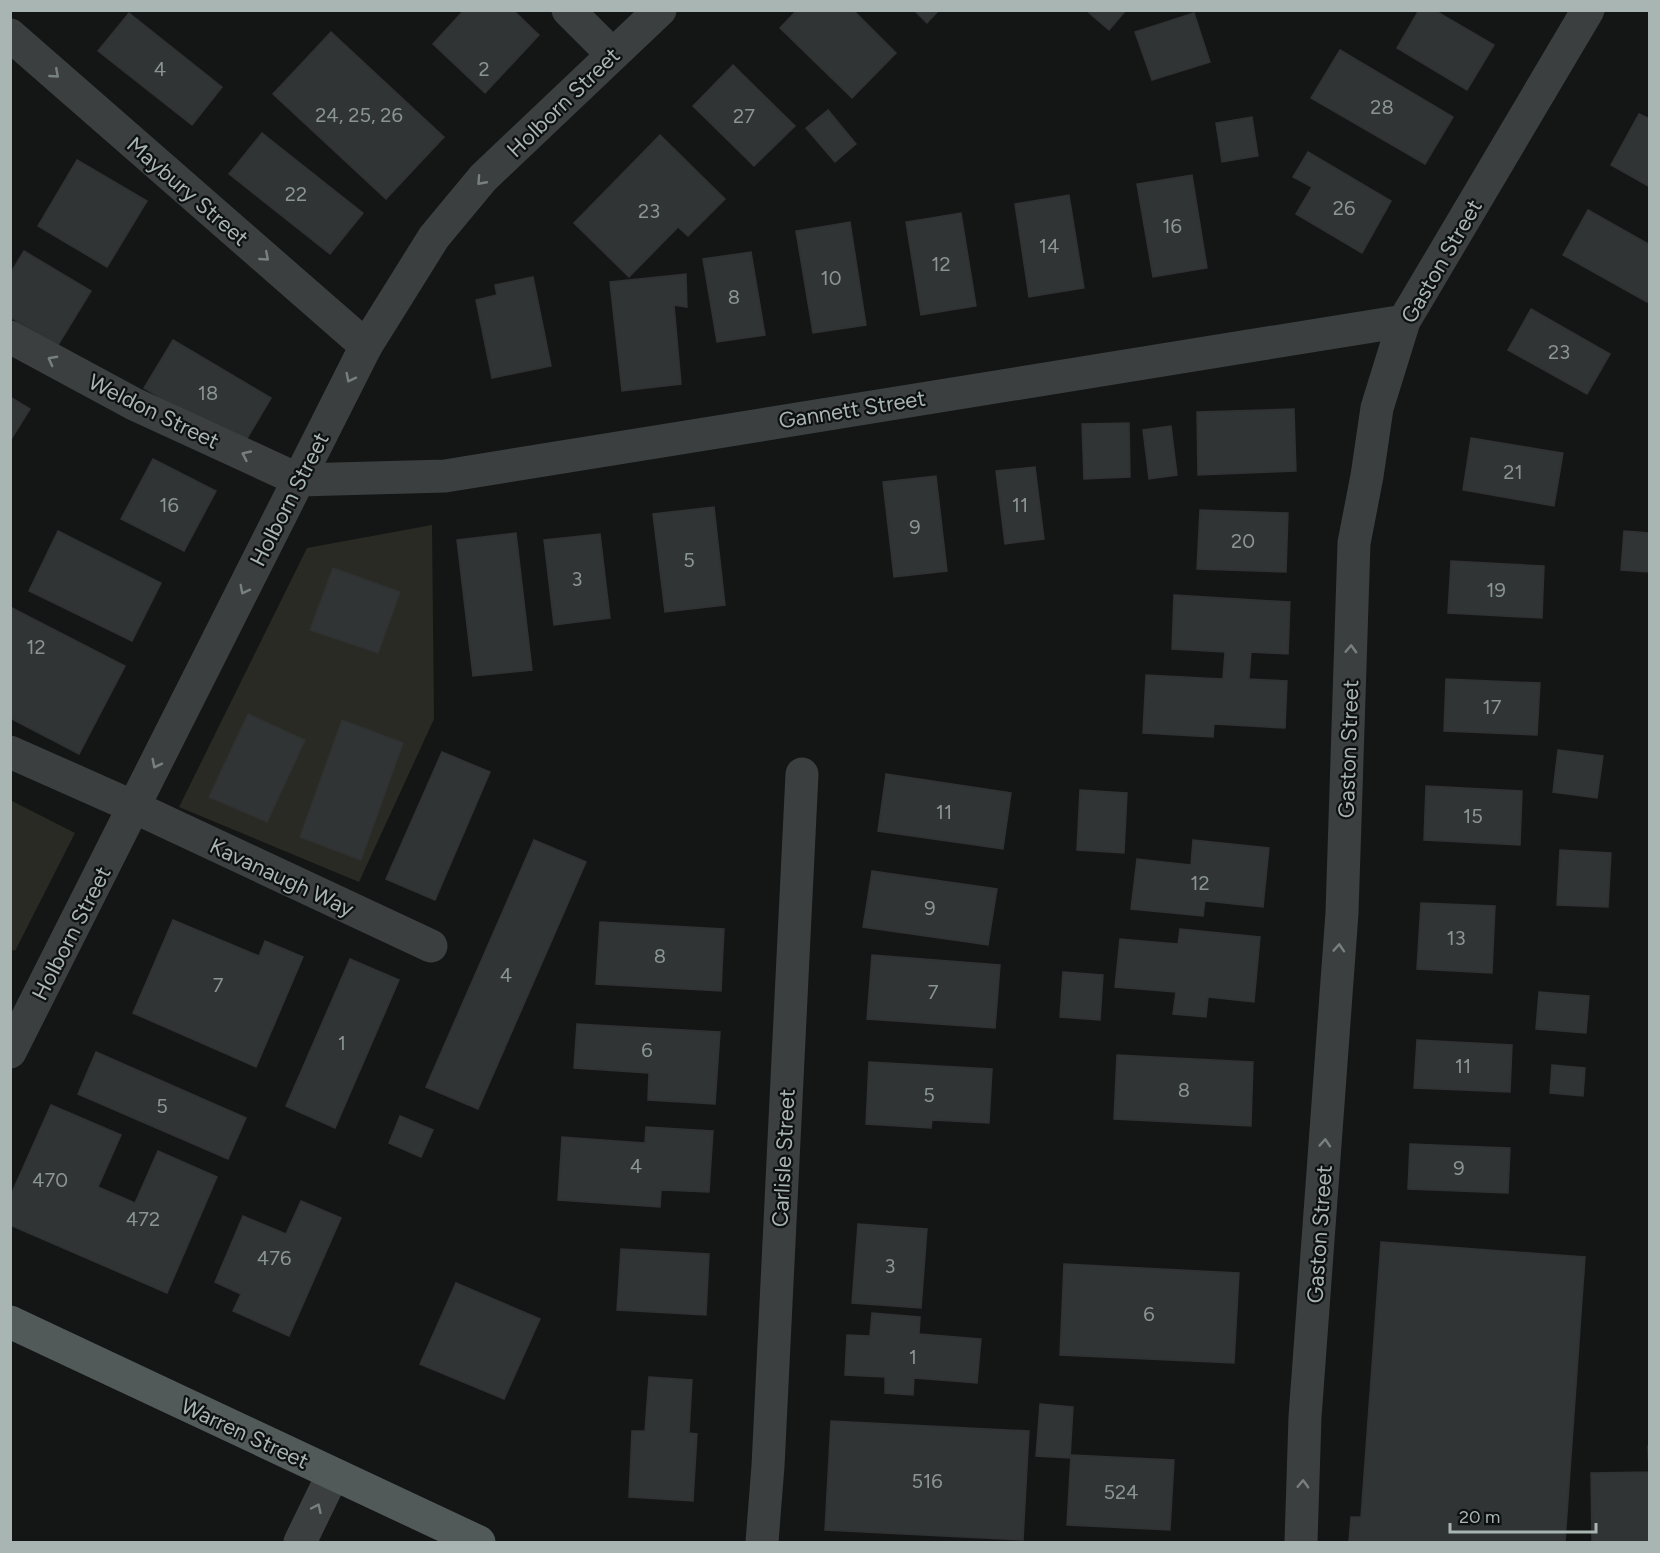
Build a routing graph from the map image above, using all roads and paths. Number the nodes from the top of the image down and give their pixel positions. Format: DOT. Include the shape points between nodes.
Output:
graph roads {
  1 [pos="568,10"];
  2 [pos="660,10"];
  3 [pos="1587,10"];
  4 [pos="10,36"];
  5 [pos="612,54"];
  6 [pos="1404,321"];
  7 [pos="10,337"];
  8 [pos="366,345"];
  9 [pos="299,480"];
  10 [pos="10,752"];
  11 [pos="802,774"];
  12 [pos="134,807"];
  13 [pos="430,946"];
  14 [pos="10,1052"];
  15 [pos="10,1322"];
  16 [pos="333,1474"];
  17 [pos="300,1542"];
  18 [pos="479,1542"];
  19 [pos="762,1542"];
  20 [pos="1301,1542"];
  1 -- 5 [label="street"];
  2 -- 5 [label="street, Holborn Street"];
  3 -- 6 [label="street, Gaston Street"];
  4 -- 8 [label="street, Maybury Street, one-way"];
  5 -- 8 [label="street, Holborn Street, one-way" via="483,178 434,237"];
  6 -- 9 [label="street, Gannett Street" via="445,476"];
  20 -- 6 [label="street, Gaston Street, one-way" via="1306,1406 1342,913 1354,543 1377,408"];
  9 -- 7 [label="street, Weldon Street, one-way" via="134,404"];
  8 -- 9 [label="street, Holborn Street, one-way"];
  9 -- 12 [label="street, Holborn Street, one-way"];
  10 -- 12 [label="street, Kavanaugh Way"];
  11 -- 19 [label="street, Carlisle Street"];
  12 -- 13 [label="street, Kavanaugh Way"];
  12 -- 14 [label="street, Holborn Street"];
  15 -- 16 [label="main road, Warren Street"];
  17 -- 16 [label="street, one-way"];
  16 -- 18 [label="main road, Warren Street"];
}
